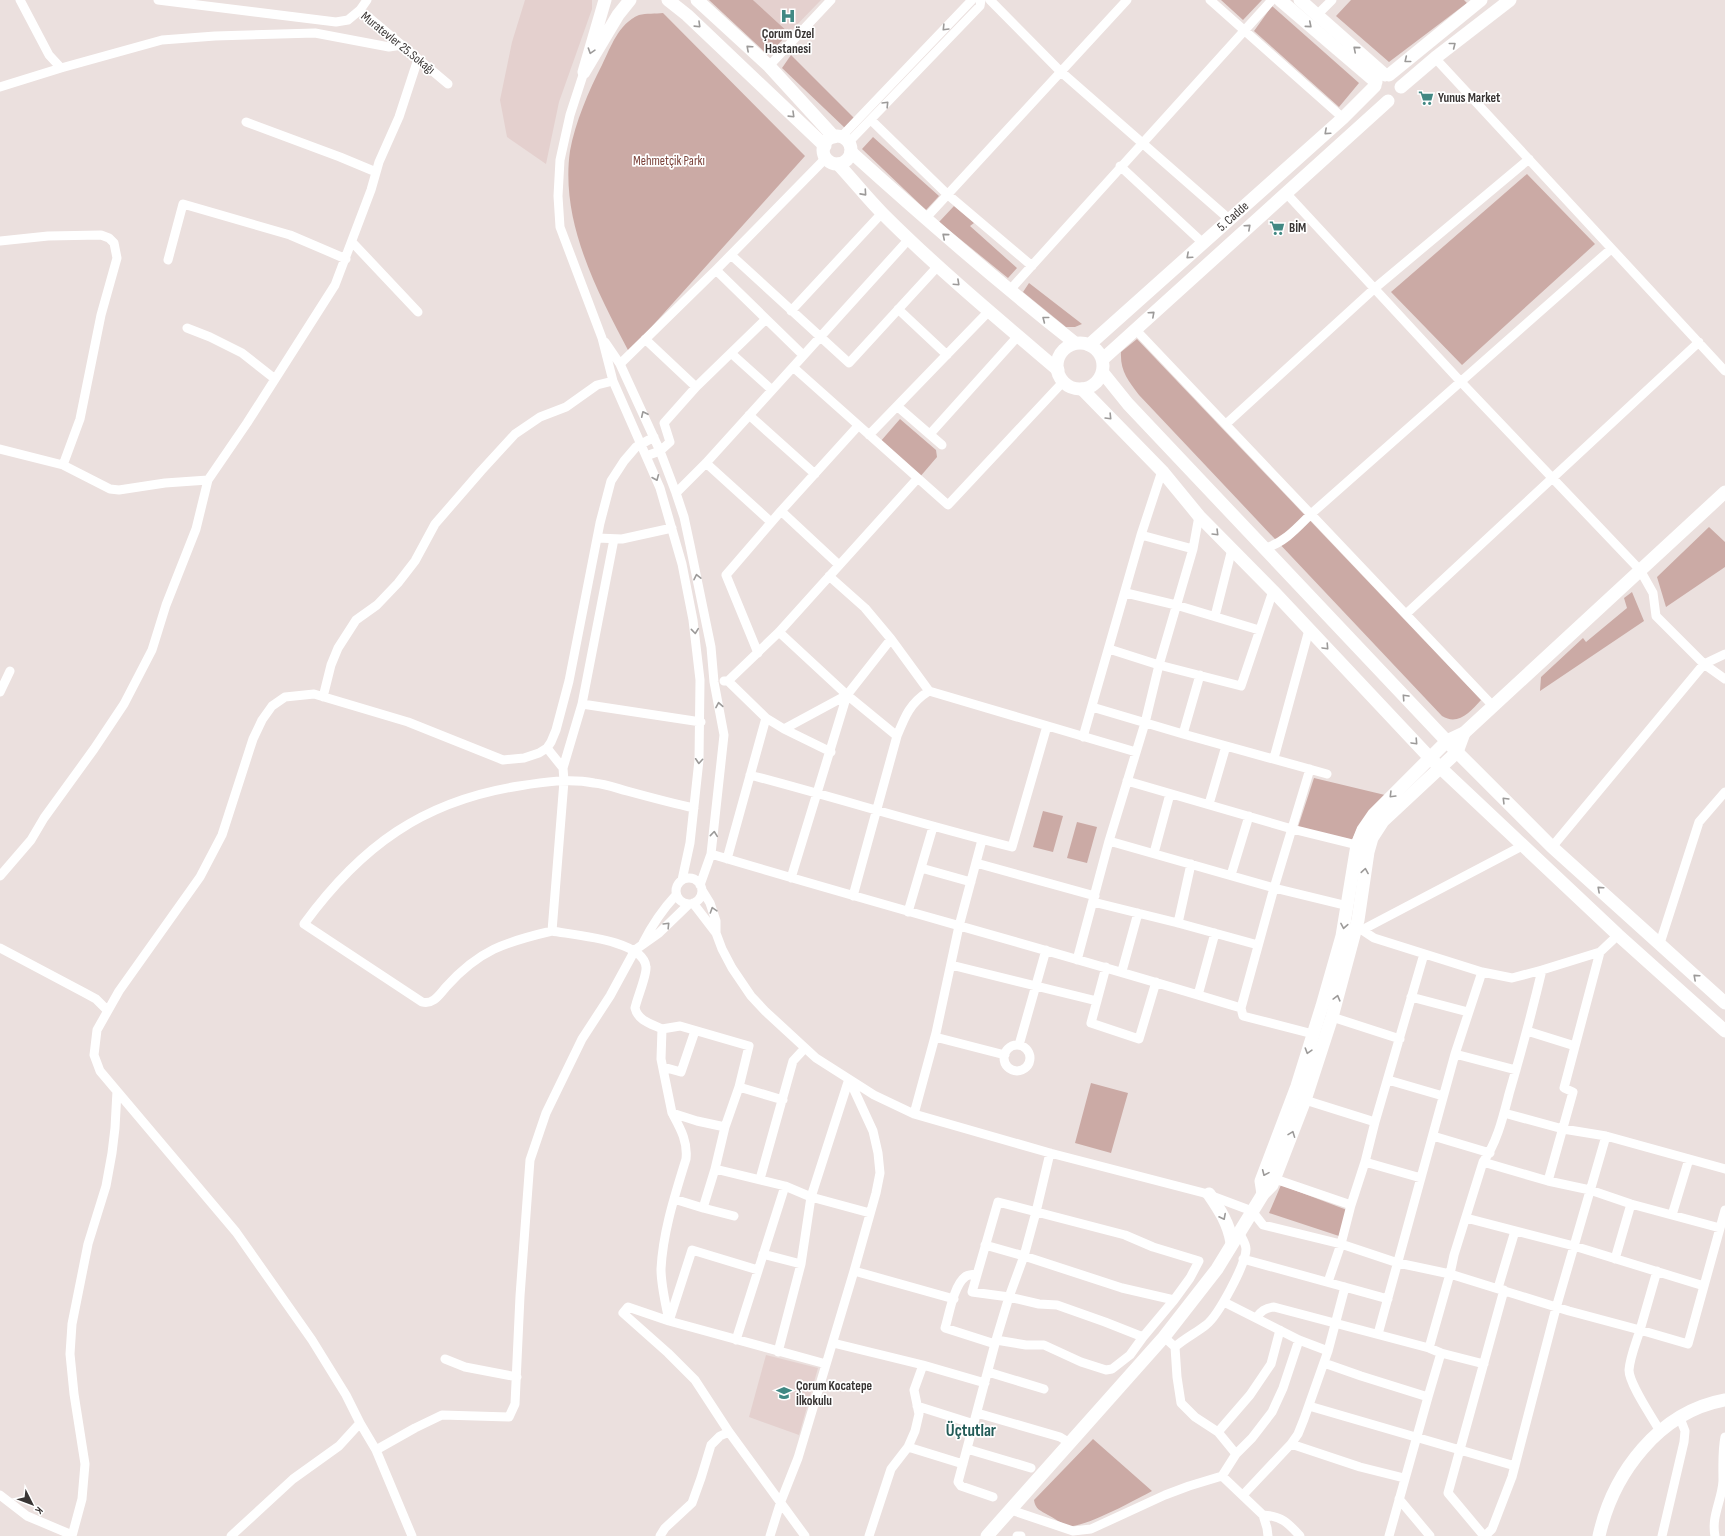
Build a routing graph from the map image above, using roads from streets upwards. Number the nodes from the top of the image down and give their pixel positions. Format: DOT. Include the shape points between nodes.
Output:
graph roads {
  1 [pos="20,0"];
  2 [pos="158,0"];
  3 [pos="367,0"];
  4 [pos="599,0"];
  5 [pos="605,0"];
  6 [pos="630,0"];
  7 [pos="668,0"];
  8 [pos="697,0"];
  9 [pos="831,0"];
  10 [pos="972,0"];
  11 [pos="981,0"];
  12 [pos="990,0"];
  13 [pos="1127,0"];
  14 [pos="1210,0"];
  15 [pos="1272,0"];
  16 [pos="1280,0"];
  17 [pos="1300,0"];
  18 [pos="1332,0"];
  19 [pos="1481,0"];
  20 [pos="1510,0"];
  21 [pos="360,10"];
  22 [pos="1317,15"];
  23 [pos="598,29"];
  24 [pos="1243,30"];
  25 [pos="402,45"];
  26 [pos="1435,58"];
  27 [pos="418,59"];
  28 [pos="769,66"];
  29 [pos="61,68"];
  30 [pos="1060,71"];
  31 [pos="584,72"];
  32 [pos="1381,79"];
  33 [pos="448,84"];
  34 [pos="0,87"];
  35 [pos="1401,87"];
  36 [pos="1388,101"];
  37 [pos="1343,118"];
  38 [pos="871,120"];
  39 [pos="246,122"];
  40 [pos="1143,142"];
  41 [pos="837,145"];
  42 [pos="1529,159"];
  43 [pos="838,164"];
  44 [pos="1120,166"];
  45 [pos="376,172"];
  46 [pos="1286,193"];
  47 [pos="947,194"];
  48 [pos="882,213"];
  49 [pos="925,219"];
  50 [pos="1229,219"];
  51 [pos="909,239"];
  52 [pos="0,241"];
  53 [pos="352,242"];
  54 [pos="1203,243"];
  55 [pos="1611,249"];
  56 [pos="731,255"];
  57 [pos="346,259"];
  58 [pos="168,260"];
  59 [pos="938,266"];
  60 [pos="1032,266"];
  61 [pos="716,270"];
  62 [pos="1375,288"];
  63 [pos="1009,290"];
  64 [pos="898,309"];
  65 [pos="791,311"];
  66 [pos="418,312"];
  67 [pos="989,312"];
  68 [pos="766,319"];
  69 [pos="186,328"];
  70 [pos="1135,329"];
  71 [pos="1018,336"];
  72 [pos="820,337"];
  73 [pos="602,338"];
  74 [pos="645,339"];
  75 [pos="1698,342"];
  76 [pos="1075,344"];
  77 [pos="1089,345"];
  78 [pos="732,354"];
  79 [pos="804,354"];
  80 [pos="947,355"];
  81 [pos="1103,359"];
  82 [pos="620,364"];
  83 [pos="793,367"];
  84 [pos="1058,370"];
  85 [pos="1725,371"];
  86 [pos="1102,373"];
  87 [pos="275,379"];
  88 [pos="613,381"];
  89 [pos="1063,382"];
  90 [pos="1461,382"];
  91 [pos="696,387"];
  92 [pos="1082,389"];
  93 [pos="772,390"];
  94 [pos="897,406"];
  95 [pos="749,415"];
  96 [pos="1226,424"];
  97 [pos="858,426"];
  98 [pos="930,434"];
  99 [pos="869,435"];
  100 [pos="654,437"];
  101 [pos="641,443"];
  102 [pos="942,445"];
  103 [pos="0,449"];
  104 [pos="660,450"];
  105 [pos="646,456"];
  106 [pos="706,463"];
  107 [pos="63,465"];
  108 [pos="1162,471"];
  109 [pos="815,474"];
  110 [pos="1552,478"];
  111 [pos="917,479"];
  112 [pos="208,480"];
  113 [pos="1725,492"];
  114 [pos="676,493"];
  115 [pos="781,511"];
  116 [pos="1311,514"];
  117 [pos="1199,516"];
  118 [pos="771,522"];
  119 [pos="672,528"];
  120 [pos="1141,535"];
  121 [pos="597,538"];
  122 [pos="614,540"];
  123 [pos="1232,548"];
  124 [pos="1265,548"];
  125 [pos="1193,549"];
  126 [pos="839,566"];
  127 [pos="1640,570"];
  128 [pos="829,576"];
  129 [pos="1274,591"];
  130 [pos="1126,593"];
  131 [pos="1176,605"];
  132 [pos="1406,614"];
  133 [pos="1215,616"];
  134 [pos="1259,630"];
  135 [pos="1309,630"];
  136 [pos="779,632"];
  137 [pos="891,638"];
  138 [pos="1109,649"];
  139 [pos="758,653"];
  140 [pos="1725,654"];
  141 [pos="1704,664"];
  142 [pos="1159,665"];
  143 [pos="10,671"];
  144 [pos="1200,675"];
  145 [pos="1725,679"];
  146 [pos="728,681"];
  147 [pos="714,682"];
  148 [pos="929,691"];
  149 [pos="0,692"];
  150 [pos="847,695"];
  151 [pos="323,697"];
  152 [pos="582,704"];
  153 [pos="1493,706"];
  154 [pos="1092,707"];
  155 [pos="766,718"];
  156 [pos="701,722"];
  157 [pos="1145,723"];
  158 [pos="1047,726"];
  159 [pos="784,729"];
  160 [pos="1464,733"];
  161 [pos="1183,734"];
  162 [pos="897,736"];
  163 [pos="1084,737"];
  164 [pos="1447,741"];
  165 [pos="1226,746"];
  166 [pos="547,748"];
  167 [pos="831,752"];
  168 [pos="1136,752"];
  169 [pos="1457,752"];
  170 [pos="1274,758"];
  171 [pos="1430,758"];
  172 [pos="563,768"];
  173 [pos="1440,768"];
  174 [pos="1310,769"];
  175 [pos="1327,774"];
  176 [pos="750,775"];
  177 [pos="564,781"];
  178 [pos="1128,781"];
  179 [pos="1725,792"];
  180 [pos="818,793"];
  181 [pos="1170,794"];
  182 [pos="1209,804"];
  183 [pos="694,808"];
  184 [pos="877,811"];
  185 [pos="1248,816"];
  186 [pos="933,827"];
  187 [pos="1292,829"];
  188 [pos="982,840"];
  189 [pos="1109,841"];
  190 [pos="1357,845"];
  191 [pos="1522,846"];
  192 [pos="1552,847"];
  193 [pos="1154,853"];
  194 [pos="711,854"];
  195 [pos="727,859"];
  196 [pos="976,863"];
  197 [pos="1191,864"];
  198 [pos="921,868"];
  199 [pos="1231,875"];
  200 [pos="0,876"];
  201 [pos="791,878"];
  202 [pos="682,880"];
  203 [pos="971,882"];
  204 [pos="701,888"];
  205 [pos="1274,888"];
  206 [pos="676,895"];
  207 [pos="853,896"];
  208 [pos="1094,899"];
  209 [pos="691,904"];
  210 [pos="1348,906"];
  211 [pos="908,912"];
  212 [pos="1138,913"];
  213 [pos="1178,923"];
  214 [pos="959,926"];
  215 [pos="1359,930"];
  216 [pos="552,931"];
  217 [pos="716,933"];
  218 [pos="1216,933"];
  219 [pos="1618,935"];
  220 [pos="643,943"];
  221 [pos="1660,944"];
  222 [pos="1258,945"];
  223 [pos="0,948"];
  224 [pos="635,950"];
  225 [pos="1046,950"];
  226 [pos="1600,952"];
  227 [pos="1424,954"];
  228 [pos="1077,960"];
  229 [pos="951,965"];
  230 [pos="1106,968"];
  231 [pos="1542,970"];
  232 [pos="1122,971"];
  233 [pos="1482,972"];
  234 [pos="1156,982"];
  235 [pos="1035,986"];
  236 [pos="1198,995"];
  237 [pos="1411,997"];
  238 [pos="1097,1001"];
  239 [pos="1725,1003"];
  240 [pos="1241,1008"];
  241 [pos="107,1010"];
  242 [pos="1468,1012"];
  243 [pos="1332,1017"];
  244 [pos="662,1029"];
  245 [pos="694,1031"];
  246 [pos="1527,1031"];
  247 [pos="1725,1031"];
  248 [pos="1313,1034"];
  249 [pos="935,1037"];
  250 [pos="1400,1039"];
  251 [pos="1019,1045"];
  252 [pos="1575,1046"];
  253 [pos="805,1048"];
  254 [pos="1455,1054"];
  255 [pos="1005,1055"];
  256 [pos="663,1067"];
  257 [pos="1516,1070"];
  258 [pos="849,1079"];
  259 [pos="1388,1080"];
  260 [pos="739,1087"];
  261 [pos="117,1091"];
  262 [pos="1443,1096"];
  263 [pos="783,1100"];
  264 [pos="1305,1100"];
  265 [pos="672,1113"];
  266 [pos="1504,1113"];
  267 [pos="914,1114"];
  268 [pos="1374,1122"];
  269 [pos="725,1127"];
  270 [pos="1563,1129"];
  271 [pos="1434,1136"];
  272 [pos="1606,1136"];
  273 [pos="1490,1152"];
  274 [pos="1050,1153"];
  275 [pos="1689,1159"];
  276 [pos="1365,1162"];
  277 [pos="1483,1162"];
  278 [pos="715,1169"];
  279 [pos="1725,1169"];
  280 [pos="1421,1178"];
  281 [pos="760,1179"];
  282 [pos="1275,1179"];
  283 [pos="1548,1181"];
  284 [pos="785,1186"];
  285 [pos="1590,1190"];
  286 [pos="1209,1194"];
  287 [pos="1263,1194"];
  288 [pos="812,1197"];
  289 [pos="674,1199"];
  290 [pos="1631,1204"];
  291 [pos="1351,1205"];
  292 [pos="703,1208"];
  293 [pos="1725,1210"];
  294 [pos="1036,1212"];
  295 [pos="1252,1212"];
  296 [pos="870,1213"];
  297 [pos="1672,1215"];
  298 [pos="734,1216"];
  299 [pos="1466,1218"];
  300 [pos="1720,1228"];
  301 [pos="1515,1231"];
  302 [pos="1236,1237"];
  303 [pos="1341,1244"];
  304 [pos="985,1245"];
  305 [pos="1574,1246"];
  306 [pos="763,1254"];
  307 [pos="1024,1256"];
  308 [pos="1243,1259"];
  309 [pos="1615,1259"];
  310 [pos="1398,1262"];
  311 [pos="801,1264"];
  312 [pos="758,1270"];
  313 [pos="854,1271"];
  314 [pos="1657,1271"];
  315 [pos="977,1274"];
  316 [pos="1450,1274"];
  317 [pos="1328,1282"];
  318 [pos="1704,1286"];
  319 [pos="1345,1287"];
  320 [pos="1501,1289"];
  321 [pos="1009,1297"];
  322 [pos="954,1299"];
  323 [pos="1388,1299"];
  324 [pos="1174,1300"];
  325 [pos="1224,1302"];
  326 [pos="1556,1308"];
  327 [pos="1256,1318"];
  328 [pos="669,1321"];
  329 [pos="1336,1323"];
  330 [pos="1280,1330"];
  331 [pos="1640,1330"];
  332 [pos="1378,1334"];
  333 [pos="1143,1337"];
  334 [pos="1164,1337"];
  335 [pos="736,1340"];
  336 [pos="1299,1340"];
  337 [pos="995,1342"];
  338 [pos="833,1343"];
  339 [pos="1176,1347"];
  340 [pos="1429,1348"];
  341 [pos="1328,1351"];
  342 [pos="778,1352"];
  343 [pos="1442,1353"];
  344 [pos="1130,1355"];
  345 [pos="445,1358"];
  346 [pos="1324,1363"];
  347 [pos="826,1364"];
  348 [pos="1140,1364"];
  349 [pos="1484,1364"];
  350 [pos="923,1365"];
  351 [pos="988,1372"];
  352 [pos="517,1377"];
  353 [pos="985,1383"];
  354 [pos="1044,1389"];
  355 [pos="1428,1397"];
  356 [pos="1725,1400"];
  357 [pos="917,1406"];
  358 [pos="1309,1406"];
  359 [pos="977,1413"];
  360 [pos="1680,1418"];
  361 [pos="360,1423"];
  362 [pos="974,1424"];
  363 [pos="1660,1431"];
  364 [pos="729,1432"];
  365 [pos="1218,1432"];
  366 [pos="1416,1436"];
  367 [pos="1725,1437"];
  368 [pos="1070,1443"];
  369 [pos="1292,1444"];
  370 [pos="908,1447"];
  371 [pos="967,1449"];
  372 [pos="376,1450"];
  373 [pos="1460,1450"];
  374 [pos="1236,1454"];
  375 [pos="963,1464"];
  376 [pos="1515,1466"];
  377 [pos="1031,1468"];
  378 [pos="1222,1476"];
  379 [pos="1404,1478"];
  380 [pos="0,1495"];
  381 [pos="1243,1496"];
  382 [pos="993,1497"];
  383 [pos="1399,1499"];
  384 [pos="781,1501"];
  385 [pos="1011,1510"];
  386 [pos="1263,1515"];
  387 [pos="1059,1532"];
  388 [pos="72,1536"];
  389 [pos="231,1536"];
  390 [pos="412,1536"];
  391 [pos="660,1536"];
  392 [pos="770,1536"];
  393 [pos="805,1536"];
  394 [pos="869,1536"];
  395 [pos="987,1536"];
  396 [pos="1017,1536"];
  397 [pos="1021,1536"];
  398 [pos="1268,1536"];
  399 [pos="1300,1536"];
  400 [pos="1389,1536"];
  401 [pos="1430,1536"];
  402 [pos="1485,1536"];
  403 [pos="1599,1536"];
  404 [pos="1662,1536"];
  405 [pos="1715,1536"];
  1 -- 29 [label="street" via="49,55"];
  2 -- 21 [label="street, Muratevler 25.Sokağı" via="336,22 348,20"];
  3 -- 21 [label="street"];
  4 -- 23 [label="street"];
  5 -- 23 [label="street"];
  6 -- 31 [label="street" via="618,15"];
  7 -- 41 [label="street, one-way"];
  28 -- 8 [label="street, one-way"];
  9 -- 28 [label="street"];
  10 -- 41 [label="street, one-way"];
  38 -- 11 [label="street, one-way" via="980,6"];
  12 -- 30 [label="street"];
  13 -- 30 [label="street"];
  14 -- 24 [label="street"];
  15 -- 24 [label="street"];
  16 -- 32 [label="street, one-way"];
  17 -- 22 [label="street"];
  18 -- 22 [label="street"];
  19 -- 32 [label="street, 5. Cadde, one-way"];
  26 -- 20 [label="street, one-way"];
  21 -- 25 [label="street, Muratevler 25.Sokağı"];
  32 -- 22 [label="street, one-way"];
  23 -- 31 [label="street, one-way"];
  24 -- 37 [label="street"];
  24 -- 40 [label="street"];
  25 -- 27 [label="street, Muratevler 25.Sokağı"];
  25 -- 29 [label="street" via="381,46 315,33 215,36 162,40"];
  26 -- 35 [label="street"];
  26 -- 42 [label="street"];
  27 -- 33 [label="street, Muratevler 25.Sokağı"];
  27 -- 45 [label="street" via="399,117"];
  28 -- 41 [label="street"];
  29 -- 34 [label="street"];
  30 -- 40 [label="street"];
  30 -- 47 [label="street"];
  31 -- 73 [label="street" via="570,115 560,160 560,227"];
  32 -- 35 [label="street" via="1396,77"];
  32 -- 36 [label="street" via="1378,96"];
  32 -- 37 [label="street, 5. Cadde"];
  35 -- 36 [label="street" via="1397,97"];
  36 -- 46 [label="street, 5. Cadde"];
  37 -- 50 [label="street, 5. Cadde, one-way"];
  38 -- 41 [label="street"];
  38 -- 47 [label="street"];
  39 -- 45 [label="street"];
  40 -- 44 [label="street"];
  40 -- 50 [label="street"];
  41 -- 43 [label="street" via="831,162"];
  41 -- 43 [label="street" via="847,160"];
  41 -- 49 [label="street"];
  41 -- 56 [label="street"];
  42 -- 55 [label="street"];
  42 -- 62 [label="street"];
  43 -- 48 [label="street, one-way"];
  44 -- 54 [label="street"];
  44 -- 60 [label="street"];
  45 -- 53 [label="street"];
  46 -- 62 [label="street"];
  70 -- 46 [label="street, 5. Cadde, one-way"];
  47 -- 49 [label="street"];
  47 -- 60 [label="street"];
  48 -- 51 [label="street"];
  48 -- 65 [label="street"];
  63 -- 49 [label="street, one-way"];
  50 -- 54 [label="street, 5. Cadde"];
  51 -- 59 [label="street"];
  51 -- 72 [label="street"];
  52 -- 107 [label="street" via="48,236 101,235 114,243 117,258 101,315 80,419"];
  53 -- 57 [label="street"];
  53 -- 66 [label="street"];
  54 -- 77 [label="street, 5. Cadde, one-way"];
  55 -- 75 [label="street"];
  55 -- 90 [label="street"];
  56 -- 61 [label="street"];
  56 -- 65 [label="street"];
  57 -- 58 [label="street" via="290,235 183,204"];
  57 -- 87 [label="street" via="335,285"];
  59 -- 64 [label="street"];
  59 -- 67 [label="street, one-way"];
  60 -- 63 [label="street"];
  61 -- 68 [label="street"];
  61 -- 74 [label="street"];
  62 -- 90 [label="street"];
  62 -- 96 [label="street"];
  76 -- 63 [label="street, one-way"];
  64 -- 72 [label="street" via="849,363"];
  64 -- 80 [label="street"];
  65 -- 72 [label="street"];
  67 -- 71 [label="street"];
  67 -- 80 [label="street"];
  68 -- 78 [label="street"];
  68 -- 79 [label="street"];
  69 -- 87 [label="street" via="242,353"];
  70 -- 81 [label="street, 5. Cadde"];
  70 -- 96 [label="street"];
  71 -- 84 [label="street"];
  71 -- 98 [label="street"];
  72 -- 79 [label="street"];
  73 -- 82 [label="street"];
  73 -- 88 [label="street"];
  74 -- 82 [label="street"];
  74 -- 91 [label="street"];
  75 -- 85 [label="street"];
  75 -- 110 [label="street"];
  76 -- 77 [label="street"];
  76 -- 84 [label="street" via="1069,346 1060,356"];
  77 -- 81 [label="street" via="1095,348"];
  78 -- 91 [label="street"];
  78 -- 93 [label="street"];
  79 -- 83 [label="street"];
  80 -- 94 [label="street"];
  81 -- 86 [label="street"];
  100 -- 82 [label="street, one-way"];
  83 -- 93 [label="street"];
  83 -- 97 [label="street"];
  84 -- 89 [label="street"];
  86 -- 92 [label="street" via="1095,384"];
  86 -- 124 [label="street" via="1128,404"];
  87 -- 112 [label="street"];
  88 -- 101 [label="street"];
  88 -- 151 [label="street" via="597,385 566,407 540,416 516,434 481,471 435,524 398,583 377,605 356,620 331,664"];
  89 -- 92 [label="street"];
  89 -- 111 [label="street" via="948,505"];
  90 -- 110 [label="street"];
  90 -- 116 [label="street"];
  91 -- 104 [label="street" via="664,423 670,442"];
  92 -- 108 [label="street, one-way"];
  93 -- 95 [label="street"];
  94 -- 98 [label="street"];
  94 -- 99 [label="street"];
  95 -- 106 [label="street"];
  95 -- 109 [label="street"];
  96 -- 116 [label="street"];
  97 -- 99 [label="street"];
  97 -- 109 [label="street"];
  98 -- 102 [label="street"];
  99 -- 111 [label="street"];
  100 -- 101 [label="street"];
  100 -- 104 [label="street"];
  101 -- 105 [label="street"];
  101 -- 121 [label="street" via="610,481"];
  103 -- 107 [label="street"];
  104 -- 105 [label="street"];
  104 -- 114 [label="street"];
  105 -- 119 [label="street, one-way" via="660,488"];
  106 -- 114 [label="street"];
  106 -- 118 [label="street"];
  107 -- 112 [label="street" via="110,489 119,490"];
  108 -- 117 [label="street"];
  108 -- 120 [label="street"];
  109 -- 115 [label="street"];
  110 -- 127 [label="street"];
  110 -- 132 [label="street"];
  111 -- 126 [label="street"];
  112 -- 200 [label="street" via="196,529 166,605 152,650 124,704 31,840"];
  113 -- 127 [label="street"];
  147 -- 114 [label="street, one-way" via="711,647 701,592"];
  115 -- 118 [label="street"];
  115 -- 126 [label="street"];
  116 -- 124 [label="street" via="1283,541"];
  116 -- 132 [label="street"];
  117 -- 123 [label="street, one-way"];
  117 -- 125 [label="street"];
  118 -- 139 [label="street" via="726,575"];
  119 -- 122 [label="street"];
  119 -- 156 [label="street, one-way" via="693,620 700,680"];
  120 -- 125 [label="street"];
  120 -- 130 [label="street"];
  121 -- 122 [label="street"];
  121 -- 166 [label="street" via="569,682 556,730"];
  122 -- 152 [label="street"];
  123 -- 129 [label="street"];
  123 -- 133 [label="street"];
  164 -- 124 [label="street, one-way"];
  125 -- 131 [label="street"];
  126 -- 128 [label="street"];
  127 -- 141 [label="street" via="1652,593 1656,616"];
  127 -- 153 [label="street"];
  128 -- 136 [label="street"];
  128 -- 137 [label="street" via="865,608"];
  129 -- 134 [label="street"];
  129 -- 135 [label="street"];
  130 -- 131 [label="street"];
  130 -- 138 [label="street"];
  131 -- 133 [label="street"];
  131 -- 142 [label="street"];
  132 -- 153 [label="street"];
  133 -- 134 [label="street"];
  134 -- 144 [label="street" via="1242,686"];
  135 -- 170 [label="street"];
  135 -- 171 [label="street, one-way"];
  136 -- 139 [label="street"];
  136 -- 150 [label="street"];
  137 -- 148 [label="street"];
  137 -- 150 [label="street"];
  138 -- 142 [label="street"];
  138 -- 154 [label="street"];
  139 -- 146 [label="street"];
  140 -- 141 [label="street"];
  141 -- 145 [label="street"];
  141 -- 192 [label="street"];
  142 -- 144 [label="street"];
  142 -- 157 [label="street"];
  143 -- 149 [label="street"];
  144 -- 161 [label="street"];
  146 -- 147 [label="street"];
  146 -- 155 [label="street"];
  194 -- 147 [label="street, one-way" via="724,734"];
  148 -- 158 [label="street"];
  148 -- 162 [label="street" via="911,707"];
  150 -- 159 [label="street"];
  150 -- 162 [label="street"];
  150 -- 167 [label="street"];
  151 -- 166 [label="street" via="408,722 503,760 524,758"];
  151 -- 241 [label="street" via="314,694 285,697 272,706 262,720 253,739 222,834 200,877"];
  152 -- 156 [label="street"];
  152 -- 172 [label="street"];
  153 -- 160 [label="street"];
  154 -- 157 [label="street"];
  154 -- 163 [label="street"];
  155 -- 159 [label="street"];
  155 -- 176 [label="street"];
  156 -- 183 [label="street, one-way"];
  157 -- 161 [label="street"];
  157 -- 168 [label="street"];
  158 -- 163 [label="street"];
  158 -- 188 [label="street" via="1012,847"];
  159 -- 167 [label="street"];
  160 -- 164 [label="street"];
  160 -- 169 [label="street"];
  161 -- 165 [label="street"];
  162 -- 184 [label="street"];
  163 -- 168 [label="street"];
  164 -- 169 [label="street"];
  164 -- 171 [label="street"];
  165 -- 170 [label="street"];
  165 -- 182 [label="street"];
  166 -- 172 [label="street"];
  167 -- 180 [label="street"];
  168 -- 178 [label="street"];
  169 -- 173 [label="street"];
  192 -- 169 [label="street, one-way"];
  170 -- 174 [label="street"];
  171 -- 173 [label="street"];
  171 -- 190 [label="street, one-way" via="1374,814"];
  172 -- 177 [label="street"];
  173 -- 191 [label="street"];
  215 -- 173 [label="street, one-way" via="1368,852 1375,832 1383,821"];
  174 -- 175 [label="street"];
  174 -- 187 [label="street"];
  176 -- 180 [label="street"];
  176 -- 195 [label="street"];
  177 -- 183 [label="street" via="594,782"];
  177 -- 216 [label="street"];
  177 -- 216 [label="street" via="521,785 475,795 418,818 379,844 350,870 323,898 304,924 427,1003 434,1000 462,971 493,949 502,944"];
  178 -- 181 [label="street"];
  178 -- 189 [label="street"];
  179 -- 221 [label="street" via="1699,822"];
  180 -- 184 [label="street"];
  180 -- 201 [label="street"];
  181 -- 182 [label="street"];
  181 -- 193 [label="street"];
  182 -- 185 [label="street"];
  183 -- 202 [label="street"];
  184 -- 186 [label="street"];
  184 -- 207 [label="street"];
  185 -- 187 [label="street"];
  185 -- 199 [label="street"];
  186 -- 188 [label="street"];
  186 -- 198 [label="street"];
  187 -- 190 [label="street"];
  187 -- 205 [label="street"];
  188 -- 196 [label="street"];
  189 -- 193 [label="street"];
  189 -- 208 [label="street"];
  190 -- 210 [label="street"];
  191 -- 215 [label="street"];
  191 -- 219 [label="street"];
  221 -- 192 [label="street, one-way"];
  193 -- 197 [label="street"];
  194 -- 195 [label="street"];
  194 -- 204 [label="street"];
  195 -- 201 [label="street"];
  196 -- 203 [label="street"];
  196 -- 208 [label="street"];
  197 -- 199 [label="street"];
  197 -- 213 [label="street"];
  198 -- 203 [label="street"];
  198 -- 211 [label="street"];
  199 -- 205 [label="street"];
  201 -- 207 [label="street"];
  202 -- 204 [label="street" via="690,878 698,882"];
  202 -- 206 [label="street" via="677,886"];
  203 -- 214 [label="street"];
  204 -- 209 [label="street" via="700,898"];
  217 -- 204 [label="street, one-way" via="716,921"];
  205 -- 210 [label="street"];
  205 -- 222 [label="street"];
  206 -- 209 [label="street" via="681,901"];
  206 -- 220 [label="street"];
  207 -- 211 [label="street"];
  208 -- 212 [label="street"];
  208 -- 228 [label="street"];
  209 -- 217 [label="street"];
  220 -- 209 [label="street, one-way" via="659,933"];
  210 -- 248 [label="street, one-way" via="1342,936"];
  211 -- 214 [label="street"];
  212 -- 213 [label="street"];
  212 -- 232 [label="street"];
  213 -- 218 [label="street"];
  214 -- 225 [label="street"];
  214 -- 229 [label="street"];
  215 -- 227 [label="street" via="1374,938"];
  243 -- 215 [label="street, one-way"];
  216 -- 224 [label="street" via="600,938"];
  217 -- 253 [label="street" via="732,968 751,996"];
  218 -- 222 [label="street"];
  218 -- 236 [label="street"];
  219 -- 226 [label="street"];
  219 -- 247 [label="street"];
  220 -- 224 [label="street"];
  239 -- 221 [label="street, one-way"];
  222 -- 240 [label="street"];
  223 -- 241 [label="street" via="85,992"];
  224 -- 244 [label="street" via="647,967 637,998 636,1015"];
  224 -- 352 [label="street" via="610,996 582,1038 546,1113 530,1160 520,1289"];
  225 -- 228 [label="street"];
  225 -- 235 [label="street"];
  226 -- 231 [label="street"];
  226 -- 252 [label="street"];
  227 -- 233 [label="street"];
  227 -- 237 [label="street"];
  228 -- 230 [label="street"];
  229 -- 235 [label="street"];
  229 -- 249 [label="street"];
  230 -- 232 [label="street"];
  230 -- 238 [label="street"];
  231 -- 233 [label="street" via="1512,978"];
  231 -- 246 [label="street"];
  232 -- 234 [label="street"];
  233 -- 242 [label="street"];
  234 -- 236 [label="street"];
  234 -- 238 [label="street" via="1140,1039 1091,1023"];
  235 -- 238 [label="street"];
  235 -- 251 [label="street"];
  236 -- 240 [label="street"];
  237 -- 242 [label="street"];
  237 -- 250 [label="street"];
  240 -- 248 [label="street" via="1243,1016"];
  241 -- 261 [label="street" via="97,1030 94,1055 100,1071"];
  242 -- 254 [label="street"];
  243 -- 250 [label="street"];
  243 -- 264 [label="street"];
  244 -- 245 [label="street" via="680,1026"];
  244 -- 256 [label="street"];
  245 -- 256 [label="street" via="681,1072"];
  245 -- 260 [label="street" via="749,1046"];
  246 -- 252 [label="street"];
  246 -- 257 [label="street"];
  248 -- 287 [label="street, one-way" via="1297,1086 1261,1181"];
  249 -- 255 [label="street"];
  249 -- 267 [label="street"];
  250 -- 259 [label="street"];
  251 -- 255 [label="street" via="1010,1048"];
  251 -- 255 [label="street" via="1029,1054 1029,1062 1025,1068 1018,1071 1009,1068 1005,1062"];
  252 -- 270 [label="street" via="1564,1088 1573,1092"];
  253 -- 258 [label="street"];
  253 -- 263 [label="street" via="793,1061"];
  254 -- 257 [label="street"];
  254 -- 262 [label="street"];
  256 -- 265 [label="street"];
  257 -- 266 [label="street"];
  258 -- 267 [label="street" via="874,1095"];
  258 -- 288 [label="street"];
  258 -- 296 [label="street" via="873,1131 878,1153 880,1173"];
  259 -- 262 [label="street"];
  259 -- 268 [label="street"];
  260 -- 263 [label="street"];
  260 -- 269 [label="street"];
  261 -- 361 [label="street" via="236,1232 312,1340"];
  261 -- 388 [label="street" via="116,1128 106,1186 88,1244 72,1324 70,1354 85,1464 82,1499"];
  262 -- 271 [label="street"];
  263 -- 281 [label="street"];
  264 -- 268 [label="street"];
  282 -- 264 [label="street, one-way"];
  265 -- 269 [label="street"];
  265 -- 289 [label="street" via="685,1137 687,1152"];
  266 -- 270 [label="street"];
  266 -- 273 [label="street"];
  267 -- 274 [label="street"];
  268 -- 276 [label="street"];
  269 -- 278 [label="street"];
  270 -- 272 [label="street"];
  270 -- 283 [label="street"];
  271 -- 273 [label="street"];
  271 -- 280 [label="street"];
  272 -- 275 [label="street"];
  272 -- 285 [label="street"];
  273 -- 277 [label="street"];
  274 -- 286 [label="street"];
  274 -- 294 [label="street"];
  275 -- 279 [label="street"];
  275 -- 297 [label="street"];
  276 -- 280 [label="street"];
  276 -- 291 [label="street"];
  277 -- 283 [label="street"];
  277 -- 299 [label="street"];
  278 -- 281 [label="street"];
  278 -- 292 [label="street"];
  280 -- 310 [label="street"];
  281 -- 284 [label="street"];
  282 -- 287 [label="street"];
  282 -- 291 [label="street"];
  283 -- 285 [label="street"];
  284 -- 288 [label="street"];
  284 -- 306 [label="street"];
  285 -- 290 [label="street"];
  285 -- 305 [label="street"];
  286 -- 295 [label="street"];
  286 -- 302 [label="street, one-way" via="1223,1214 1230,1232"];
  287 -- 295 [label="street"];
  288 -- 296 [label="street"];
  288 -- 311 [label="street"];
  289 -- 292 [label="street"];
  289 -- 328 [label="street" via="663,1248 661,1271"];
  290 -- 297 [label="street"];
  290 -- 309 [label="street"];
  291 -- 303 [label="street"];
  292 -- 298 [label="street"];
  293 -- 300 [label="street"];
  294 -- 304 [label="street" via="998,1202"];
  294 -- 307 [label="street"];
  294 -- 324 [label="street" via="1125,1235 1153,1247 1200,1261"];
  295 -- 302 [label="street"];
  295 -- 303 [label="street" via="1263,1225"];
  296 -- 313 [label="street"];
  297 -- 300 [label="street"];
  299 -- 301 [label="street"];
  299 -- 316 [label="street"];
  300 -- 318 [label="street"];
  301 -- 305 [label="street"];
  301 -- 320 [label="street"];
  302 -- 308 [label="street" via="1245,1244"];
  302 -- 334 [label="street" via="1217,1269"];
  303 -- 310 [label="street"];
  303 -- 317 [label="street"];
  304 -- 307 [label="street"];
  304 -- 315 [label="street"];
  305 -- 309 [label="street"];
  305 -- 326 [label="street"];
  306 -- 311 [label="street"];
  306 -- 312 [label="street"];
  307 -- 321 [label="street"];
  307 -- 324 [label="street" via="1122,1288"];
  308 -- 317 [label="street"];
  308 -- 325 [label="street"];
  309 -- 314 [label="street"];
  310 -- 316 [label="street"];
  310 -- 323 [label="street"];
  311 -- 342 [label="street"];
  312 -- 328 [label="street" via="692,1250"];
  312 -- 335 [label="street"];
  313 -- 322 [label="street"];
  313 -- 338 [label="street"];
  314 -- 318 [label="street"];
  314 -- 331 [label="street"];
  315 -- 321 [label="street" via="972,1292"];
  315 -- 322 [label="street" via="961,1281"];
  316 -- 320 [label="street"];
  316 -- 340 [label="street"];
  317 -- 319 [label="street"];
  318 -- 331 [label="street" via="1688,1344"];
  319 -- 323 [label="street"];
  319 -- 329 [label="street"];
  320 -- 326 [label="street"];
  320 -- 349 [label="street"];
  321 -- 333 [label="street" via="1056,1305"];
  321 -- 337 [label="street"];
  322 -- 337 [label="street" via="946,1328"];
  323 -- 332 [label="street"];
  324 -- 333 [label="street"];
  325 -- 327 [label="street"];
  325 -- 339 [label="street" via="1207,1325"];
  326 -- 331 [label="street"];
  326 -- 376 [label="street"];
  327 -- 329 [label="street" via="1260,1312 1274,1307"];
  327 -- 330 [label="street"];
  328 -- 335 [label="street"];
  328 -- 364 [label="street" via="628,1307 623,1313 695,1380"];
  329 -- 332 [label="street"];
  329 -- 341 [label="street"];
  330 -- 336 [label="street"];
  330 -- 365 [label="street" via="1271,1364 1250,1395"];
  331 -- 363 [label="street" via="1629,1372"];
  332 -- 340 [label="street"];
  333 -- 344 [label="street"];
  334 -- 339 [label="street"];
  334 -- 348 [label="street"];
  335 -- 342 [label="street"];
  336 -- 341 [label="street"];
  336 -- 374 [label="street" via="1272,1412"];
  337 -- 344 [label="street" via="1044,1344 1081,1362 1106,1370 1112,1369"];
  337 -- 351 [label="street"];
  338 -- 347 [label="street"];
  338 -- 350 [label="street"];
  339 -- 365 [label="street" via="1181,1403 1195,1417"];
  340 -- 343 [label="street"];
  341 -- 346 [label="street"];
  342 -- 347 [label="street"];
  343 -- 349 [label="street"];
  343 -- 355 [label="street"];
  344 -- 348 [label="street"];
  345 -- 352 [label="street" via="465,1367"];
  346 -- 355 [label="street"];
  346 -- 358 [label="street"];
  347 -- 384 [label="street" via="798,1458"];
  348 -- 368 [label="street"];
  349 -- 373 [label="street"];
  350 -- 353 [label="street"];
  350 -- 357 [label="street" via="914,1390"];
  351 -- 353 [label="street"];
  351 -- 354 [label="street"];
  352 -- 372 [label="street" via="515,1404 509,1417 442,1415"];
  353 -- 359 [label="street"];
  355 -- 366 [label="street"];
  356 -- 360 [label="street"];
  357 -- 362 [label="street"];
  357 -- 370 [label="street" via="919,1414"];
  358 -- 366 [label="street"];
  358 -- 369 [label="street"];
  359 -- 362 [label="street"];
  359 -- 368 [label="street" via="1060,1437"];
  360 -- 363 [label="street"];
  360 -- 404 [label="street" via="1684,1442"];
  361 -- 372 [label="street"];
  361 -- 389 [label="street" via="339,1446 293,1479"];
  362 -- 371 [label="street"];
  363 -- 403 [label="street" via="1640,1450 1625,1472 1613,1495"];
  364 -- 384 [label="street"];
  364 -- 391 [label="street" via="711,1444 692,1503"];
  365 -- 374 [label="street"];
  366 -- 373 [label="street"];
  366 -- 379 [label="street"];
  367 -- 405 [label="street" via="1723,1481 1714,1520"];
  368 -- 385 [label="street"];
  369 -- 379 [label="street" via="1346,1463"];
  369 -- 381 [label="street"];
  370 -- 375 [label="street"];
  370 -- 394 [label="street" via="891,1469"];
  371 -- 375 [label="street"];
  371 -- 377 [label="street"];
  372 -- 390 [label="street"];
  373 -- 376 [label="street"];
  373 -- 402 [label="street" via="1448,1493"];
  374 -- 378 [label="street"];
  375 -- 382 [label="street" via="958,1482 961,1486"];
  376 -- 402 [label="street" via="1492,1529"];
  378 -- 381 [label="street"];
  378 -- 387 [label="street" via="1165,1495 1092,1529"];
  379 -- 383 [label="street"];
  380 -- 388 [label="street" via="27,1516"];
  381 -- 386 [label="street"];
  383 -- 400 [label="street"];
  383 -- 401 [label="street"];
  384 -- 392 [label="street"];
  384 -- 393 [label="street"];
  385 -- 387 [label="street"];
  385 -- 395 [label="street"];
  386 -- 398 [label="street"];
  386 -- 399 [label="street" via="1282,1518"];
  396 -- 397 [label="street"];
}
